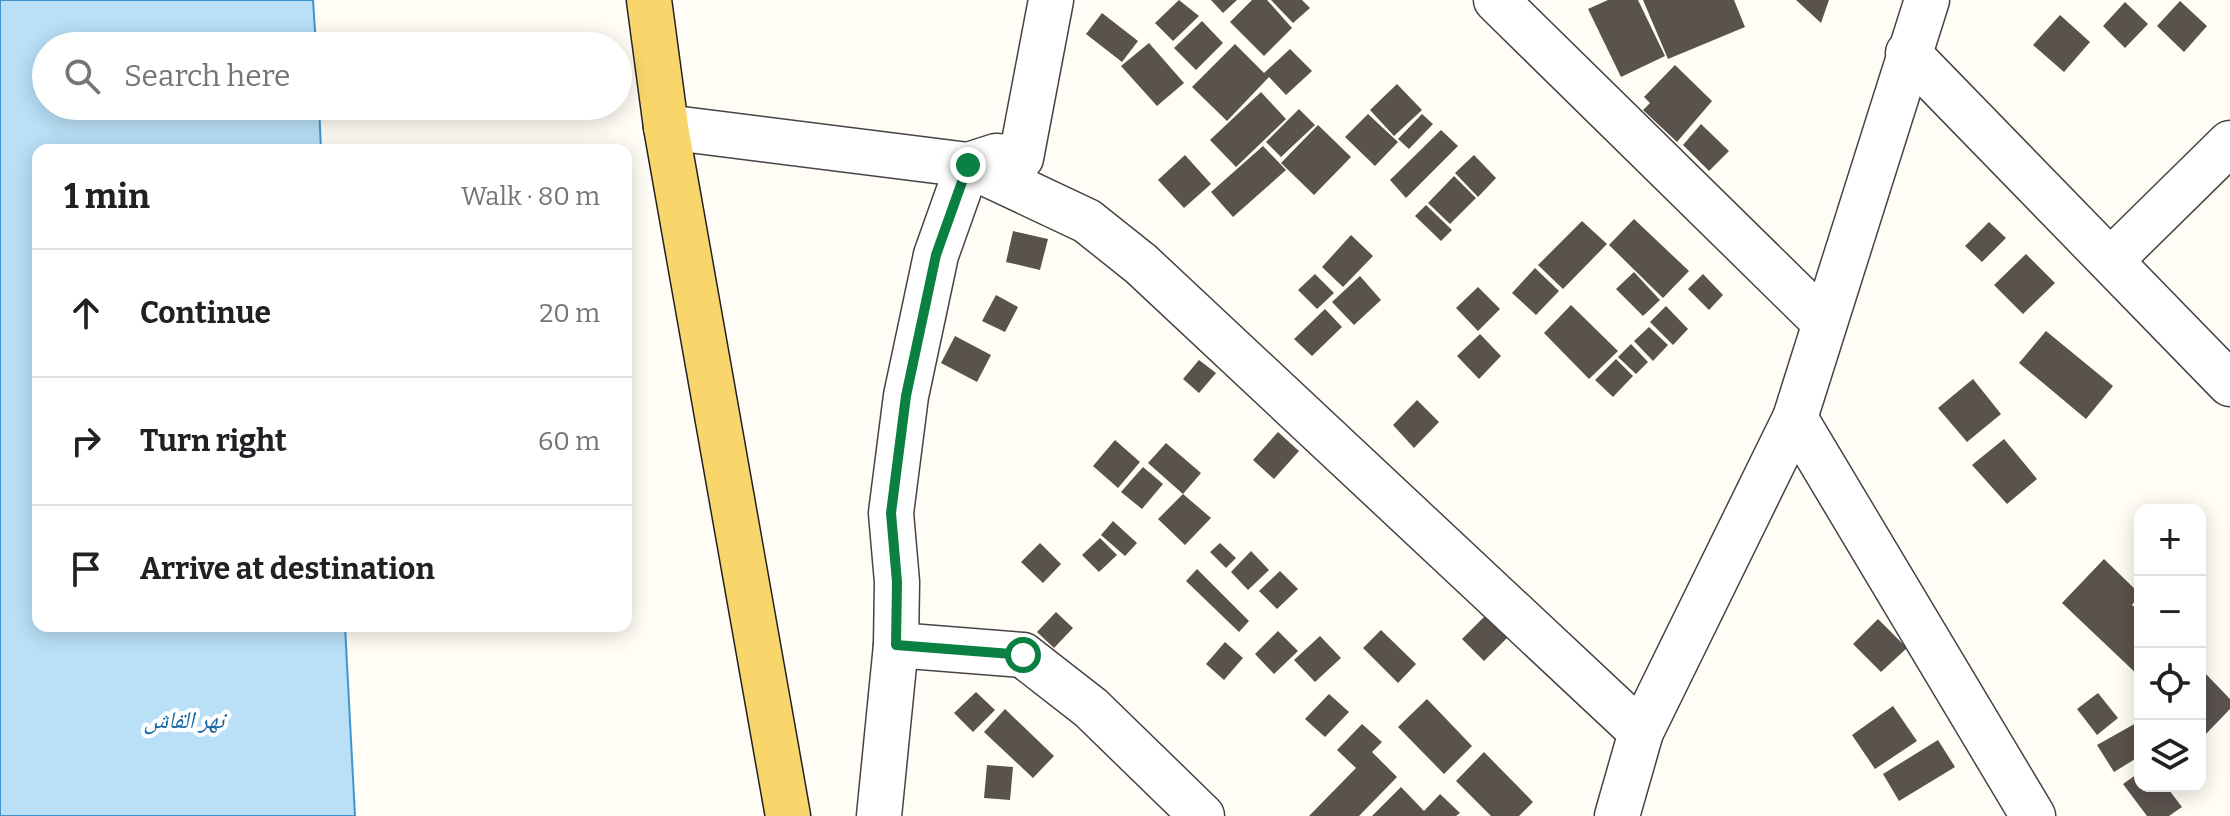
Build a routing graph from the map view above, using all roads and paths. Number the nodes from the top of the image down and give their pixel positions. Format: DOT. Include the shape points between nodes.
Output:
graph roads {
  1 [pos="649,0"];
  2 [pos="1051,0"];
  3 [pos="1496,0"];
  4 [pos="1927,0"];
  5 [pos="1908,53"];
  6 [pos="666,127"];
  7 [pos="2230,143"];
  8 [pos="968,165"];
  9 [pos="2111,260"];
  10 [pos="1824,322"];
  11 [pos="2230,384"];
  12 [pos="1795,418"];
  13 [pos="896,645"];
  14 [pos="1641,732"];
  15 [pos="788,816"];
  16 [pos="879,816"];
  17 [pos="1202,816"];
  18 [pos="1617,816"];
  19 [pos="2033,816"];
  1 -- 6 [label="main road"];
  2 -- 8 [label="street" via="1021,158 996,156"];
  3 -- 10 [label="street"];
  4 -- 5 [label="street"];
  5 -- 9 [label="street"];
  5 -- 10 [label="street"];
  6 -- 8 [label="street"];
  6 -- 15 [label="main road"];
  7 -- 9 [label="street"];
  8 -- 13 [label="street" via="936,255 906,396 891,513"];
  8 -- 14 [label="street" via="1087,221 1141,264"];
  9 -- 11 [label="street"];
  10 -- 12 [label="street"];
  12 -- 14 [label="street"];
  12 -- 19 [label="street"];
  13 -- 16 [label="street"];
  13 -- 17 [label="street" via="1023,655 1091,708"];
  14 -- 18 [label="street"];
}
